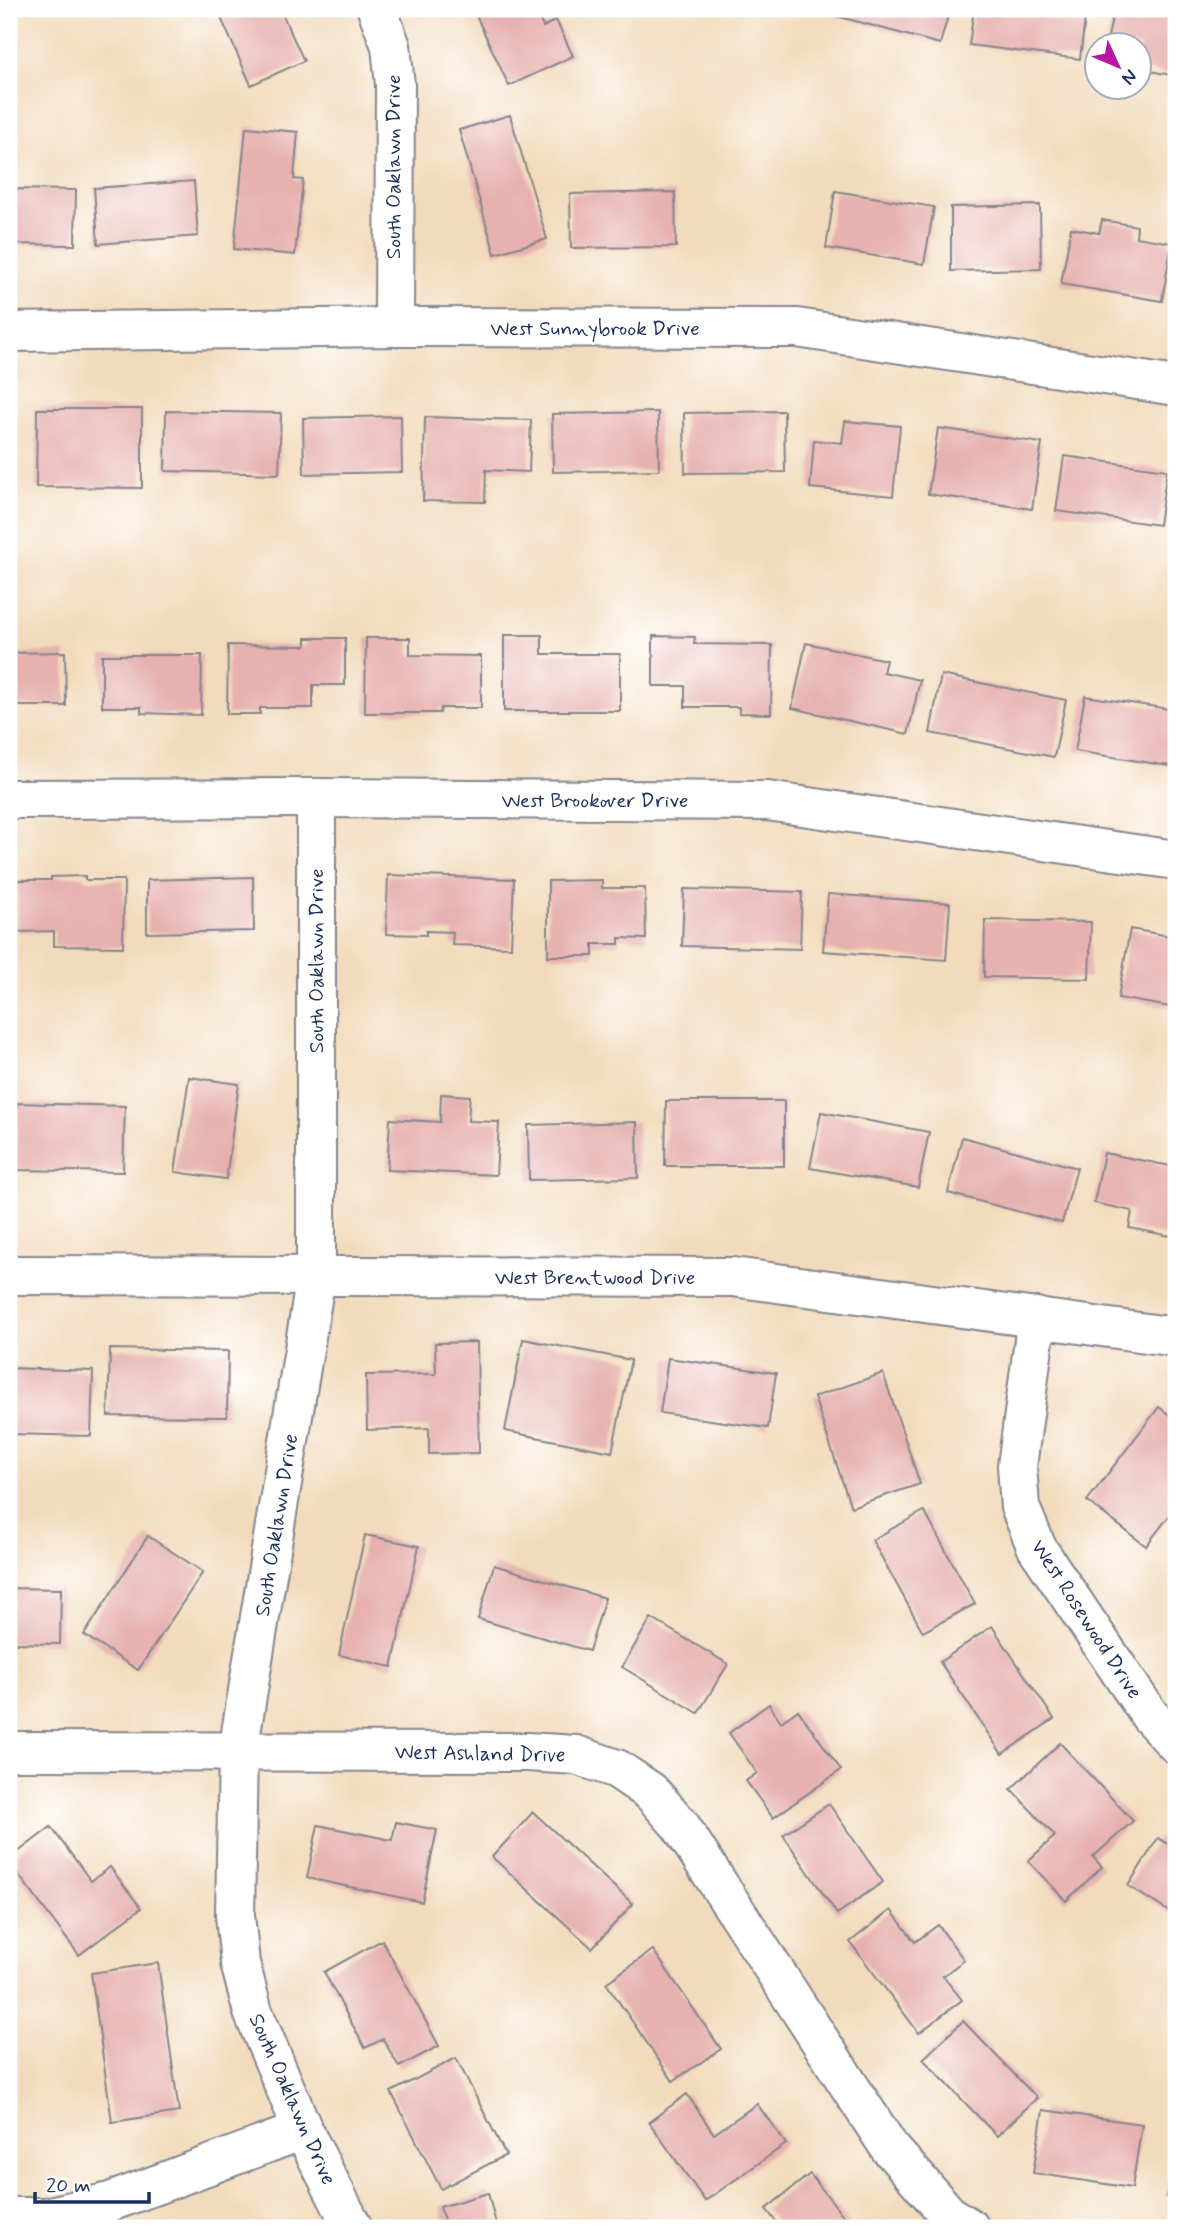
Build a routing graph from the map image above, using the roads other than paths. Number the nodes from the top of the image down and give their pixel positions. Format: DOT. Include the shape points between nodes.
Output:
graph roads {
  1 [pos="377,9"];
  2 [pos="394,327"];
  3 [pos="9,332"];
  4 [pos="1176,386"];
  5 [pos="316,798"];
  6 [pos="9,799"];
  7 [pos="1176,860"];
  8 [pos="9,1275"];
  9 [pos="316,1276"];
  10 [pos="1037,1317"];
  11 [pos="1176,1337"];
  12 [pos="1176,1744"];
  13 [pos="9,1751"];
  14 [pos="239,1751"];
  15 [pos="303,2130"];
  16 [pos="9,2217"];
  17 [pos="352,2228"];
  18 [pos="970,2228"];
  1 -- 2 [label="street, South Oaklawn Drive" via="391,46 395,85"];
  2 -- 3 [label="street, West Sunnybrook Drive"];
  2 -- 4 [label="street, West Sunnybrook Drive" via="797,328"];
  5 -- 6 [label="street, West Brookover Drive"];
  5 -- 7 [label="street, West Brookover Drive" via="767,801"];
  5 -- 9 [label="street, South Oaklawn Drive"];
  8 -- 9 [label="street, West Brentwood Drive"];
  9 -- 10 [label="street, West Brentwood Drive" via="733,1277"];
  9 -- 14 [label="street, South Oaklawn Drive"];
  10 -- 11 [label="street, West Brentwood Drive"];
  10 -- 12 [label="street, West Rosewood Drive" via="1017,1466 1020,1507 1037,1548 1150,1716"];
  13 -- 14 [label="street, West Ashland Drive"];
  14 -- 15 [label="street, South Oaklawn Drive" via="235,1915 240,1964 253,2012"];
  14 -- 18 [label="street, West Ashland Drive" via="539,1752 576,1755 617,1769 651,1792 680,1825 888,2147 950,2216"];
  15 -- 16 [label="street" via="110,2202 46,2217"];
  15 -- 17 [label="street, South Oaklawn Drive"];
}
